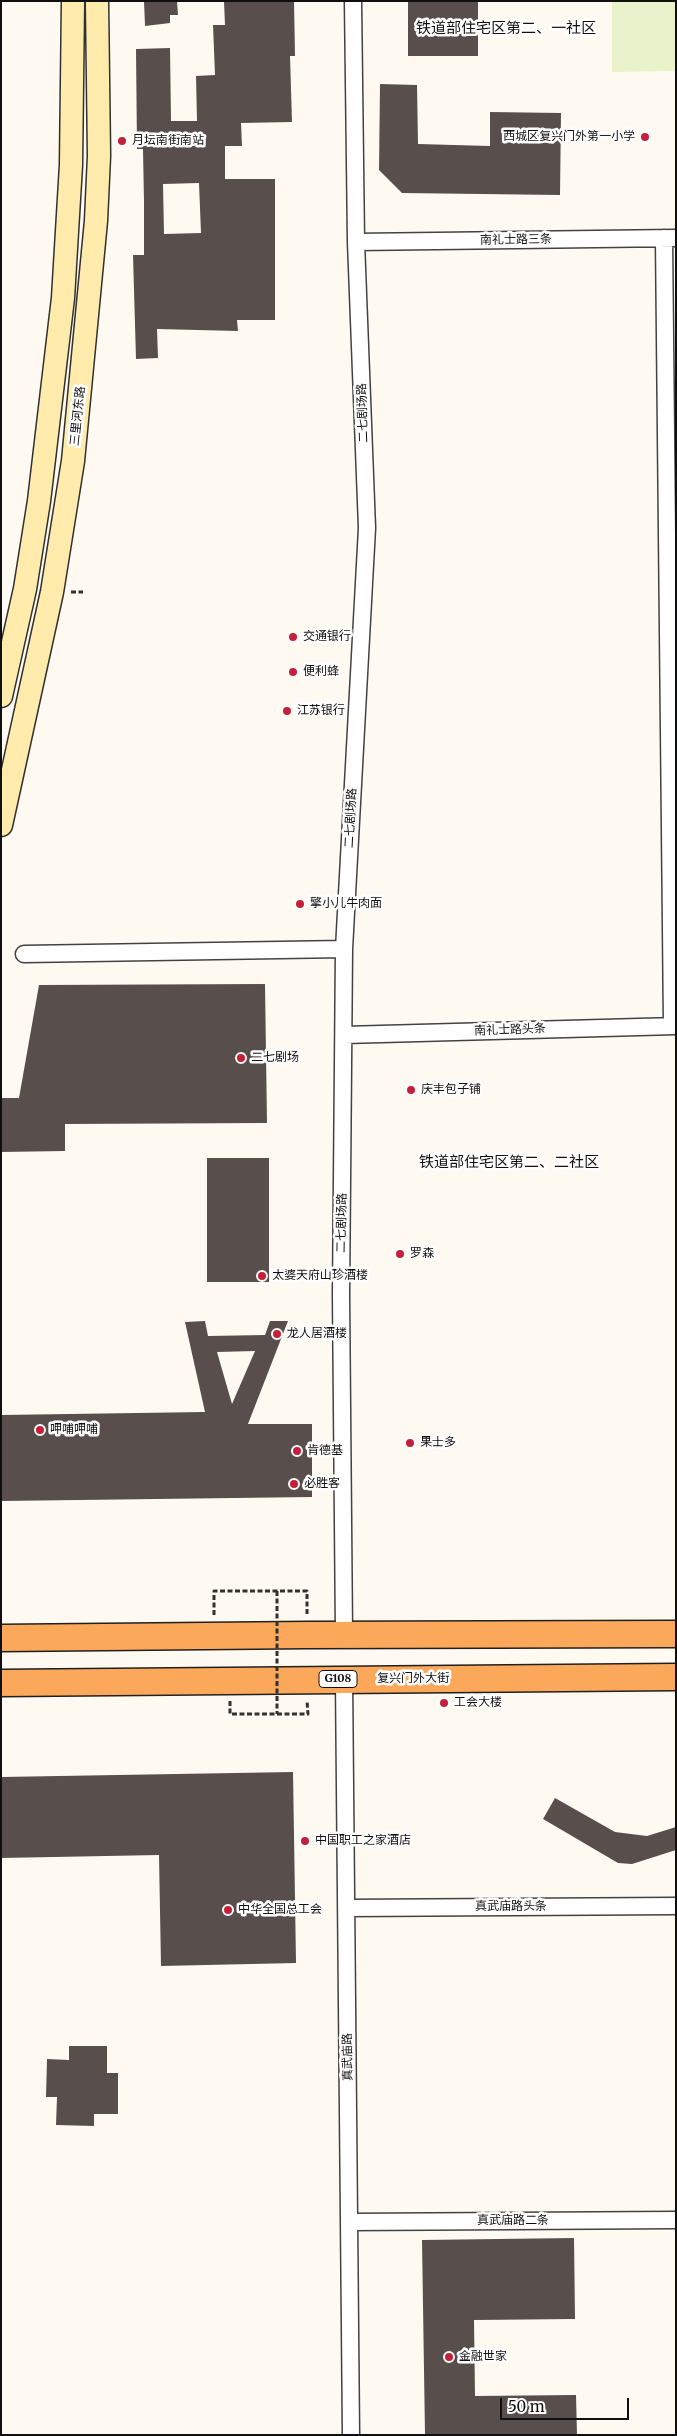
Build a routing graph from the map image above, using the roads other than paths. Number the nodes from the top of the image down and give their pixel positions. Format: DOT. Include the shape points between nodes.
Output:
graph roads {
  1 [pos="72,1"];
  2 [pos="97,1"];
  3 [pos="353,1"];
  4 [pos="670,238"];
  5 [pos="356,242"];
  6 [pos="671,531"];
  7 [pos="1,696"];
  8 [pos="1,825"];
  9 [pos="344,949"];
  10 [pos="24,954"];
  11 [pos="674,1026"];
  12 [pos="344,1035"];
  13 [pos="676,1634"];
  14 [pos="344,1635"];
  15 [pos="1,1638"];
  16 [pos="676,1677"];
  17 [pos="344,1679"];
  18 [pos="1,1682"];
  19 [pos="676,1906"];
  20 [pos="346,1908"];
  21 [pos="676,2220"];
  22 [pos="349,2222"];
  23 [pos="351,2435"];
  1 -- 7 [label="main road" via="71,165 63,298 38,511 25,589"];
  2 -- 8 [label="main road, 三里河东路" via="99,156 96,221 73,461 52,592"];
  3 -- 5 [label="street, 二七剧场路"];
  4 -- 5 [label="street, 南礼士路三条"];
  4 -- 6 [label="street"];
  5 -- 9 [label="street, 二七剧场路" via="367,528"];
  6 -- 11 [label="street"];
  9 -- 10 [label="street"];
  9 -- 12 [label="street, 二七剧场路"];
  11 -- 12 [label="street, 南礼士路头条"];
  12 -- 14 [label="street, 二七剧场路" via="341,1295"];
  13 -- 14 [label="highway"];
  14 -- 15 [label="highway"];
  16 -- 17 [label="highway, 复兴门外大街 / G108"];
  17 -- 18 [label="highway, 复兴门外大街 / G108"];
  17 -- 20 [label="street, 真武庙路"];
  19 -- 20 [label="street, 真武庙路头条"];
  20 -- 22 [label="street, 真武庙路"];
  21 -- 22 [label="street, 真武庙路二条"];
  22 -- 23 [label="street, 真武庙路"];
}
